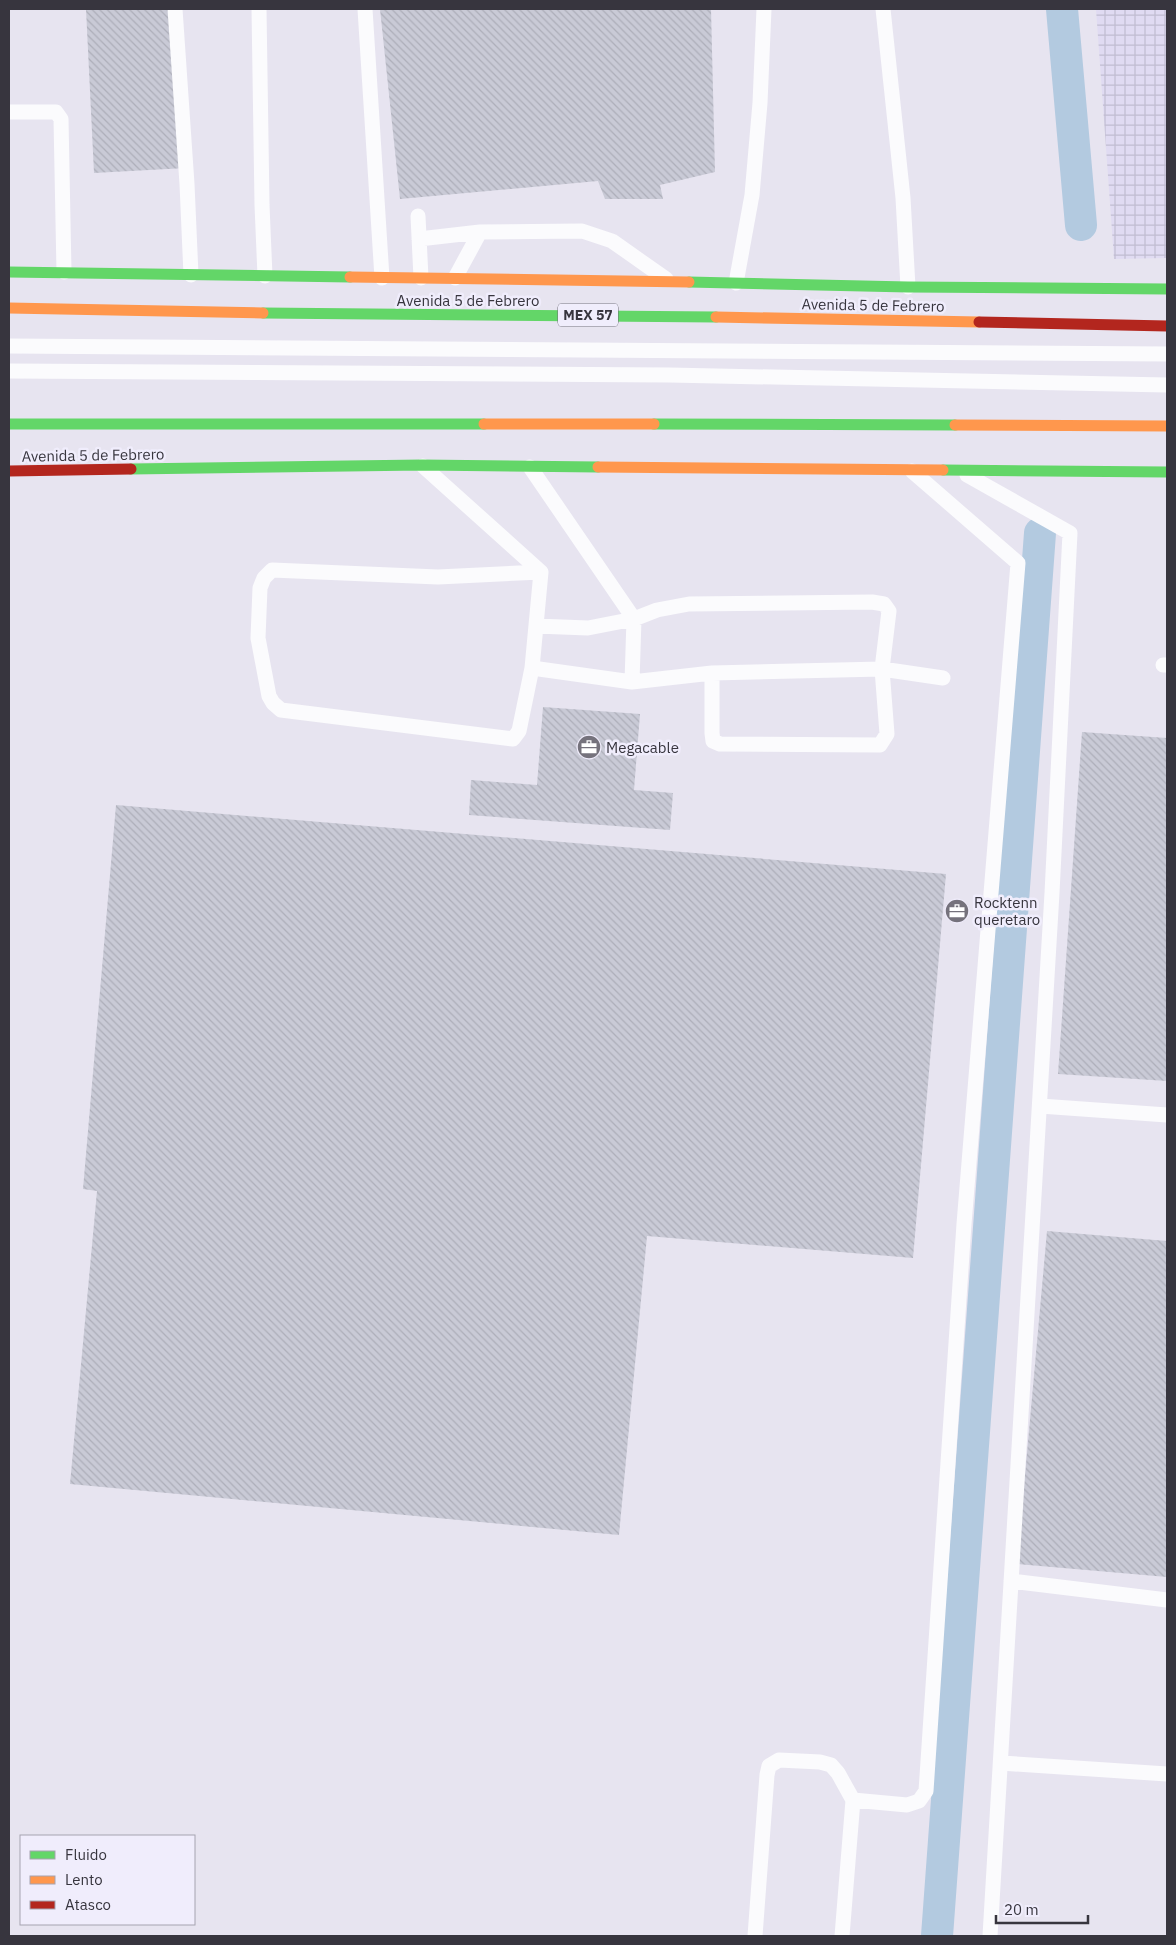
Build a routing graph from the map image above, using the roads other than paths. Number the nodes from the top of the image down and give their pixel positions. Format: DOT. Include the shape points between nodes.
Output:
graph roads {
  1 [pos="175,9"];
  2 [pos="259,9"];
  3 [pos="365,9"];
  4 [pos="764,9"];
  5 [pos="884,9"];
  6 [pos="9,112"];
  7 [pos="418,216"];
  8 [pos="480,232"];
  9 [pos="419,239"];
  10 [pos="9,272"];
  11 [pos="64,272"];
  12 [pos="191,275"];
  13 [pos="265,276"];
  14 [pos="382,278"];
  15 [pos="421,278"];
  16 [pos="454,278"];
  17 [pos="669,281"];
  18 [pos="736,282"];
  19 [pos="908,287"];
  20 [pos="1167,289"];
  21 [pos="9,308"];
  22 [pos="1167,326"];
  23 [pos="9,346"];
  24 [pos="1167,354"];
  25 [pos="9,370"];
  26 [pos="1167,385"];
  27 [pos="9,424"];
  28 [pos="1167,426"];
  29 [pos="422,465"];
  30 [pos="530,467"];
  31 [pos="910,469"];
  32 [pos="958,470"];
  33 [pos="9,471"];
  34 [pos="1167,472"];
  35 [pos="541,572"];
  36 [pos="634,619"];
  37 [pos="536,626"];
  38 [pos="532,668"];
  39 [pos="882,669"];
  40 [pos="712,673"];
  41 [pos="943,678"];
  42 [pos="632,682"];
  43 [pos="1040,1106"];
  44 [pos="1167,1115"];
  45 [pos="1012,1581"];
  46 [pos="1167,1600"];
  47 [pos="1000,1763"];
  48 [pos="1167,1774"];
  49 [pos="853,1800"];
  50 [pos="755,1936"];
  51 [pos="842,1936"];
  52 [pos="990,1936"];
  1 -- 12 [label="lane"];
  2 -- 13 [label="lane"];
  3 -- 14 [label="lane"];
  4 -- 18 [label="lane" via="752,195"];
  5 -- 19 [label="lane" via="903,198"];
  6 -- 11 [label="lane" via="56,112 61,119"];
  7 -- 9 [label="lane"];
  8 -- 9 [label="lane"];
  8 -- 16 [label="lane"];
  8 -- 17 [label="lane" via="582,231 612,241"];
  9 -- 15 [label="lane"];
  10 -- 11 [label="main road, Avenida 5 de Febrero"];
  11 -- 12 [label="main road, Avenida 5 de Febrero"];
  12 -- 13 [label="main road, Avenida 5 de Febrero"];
  13 -- 14 [label="main road, Avenida 5 de Febrero"];
  14 -- 15 [label="main road, Avenida 5 de Febrero"];
  15 -- 16 [label="main road, Avenida 5 de Febrero"];
  16 -- 17 [label="main road, Avenida 5 de Febrero"];
  17 -- 18 [label="main road, Avenida 5 de Febrero"];
  18 -- 19 [label="main road, Avenida 5 de Febrero"];
  19 -- 20 [label="main road, Avenida 5 de Febrero"];
  21 -- 22 [label="main road, Avenida 5 de Febrero / MEX 57" via="634,315"];
  23 -- 24 [label="lane"];
  25 -- 26 [label="lane" via="669,375"];
  27 -- 28 [label="main road, Avenida 5 de Febrero"];
  29 -- 30 [label="main road, Avenida 5 de Febrero"];
  29 -- 33 [label="main road, Avenida 5 de Febrero"];
  29 -- 35 [label="lane"];
  30 -- 31 [label="main road, Avenida 5 de Febrero"];
  30 -- 36 [label="lane"];
  31 -- 32 [label="main road, Avenida 5 de Febrero"];
  31 -- 49 [label="lane" via="1018,564 964,1224 926,1791 918,1801 907,1805"];
  32 -- 34 [label="main road, Avenida 5 de Febrero"];
  32 -- 43 [label="lane" via="1070,533"];
  35 -- 37 [label="lane"];
  35 -- 38 [label="lane" via="438,577 272,570 260,588 258,638 269,696 282,710 513,739 519,731"];
  36 -- 37 [label="lane" via="588,628"];
  36 -- 39 [label="lane" via="657,610 689,604 884,604 889,612"];
  36 -- 42 [label="lane"];
  37 -- 38 [label="lane"];
  38 -- 42 [label="lane"];
  39 -- 40 [label="lane"];
  39 -- 40 [label="lane" via="888,734 880,745 862,746 720,744 714,741 712,733"];
  39 -- 41 [label="lane"];
  40 -- 42 [label="lane"];
  43 -- 44 [label="lane"];
  43 -- 45 [label="lane"];
  45 -- 46 [label="lane"];
  45 -- 47 [label="lane"];
  47 -- 48 [label="lane"];
  47 -- 52 [label="lane"];
  49 -- 50 [label="lane" via="831,1765 779,1760 770,1766"];
  49 -- 51 [label="lane"];
}
